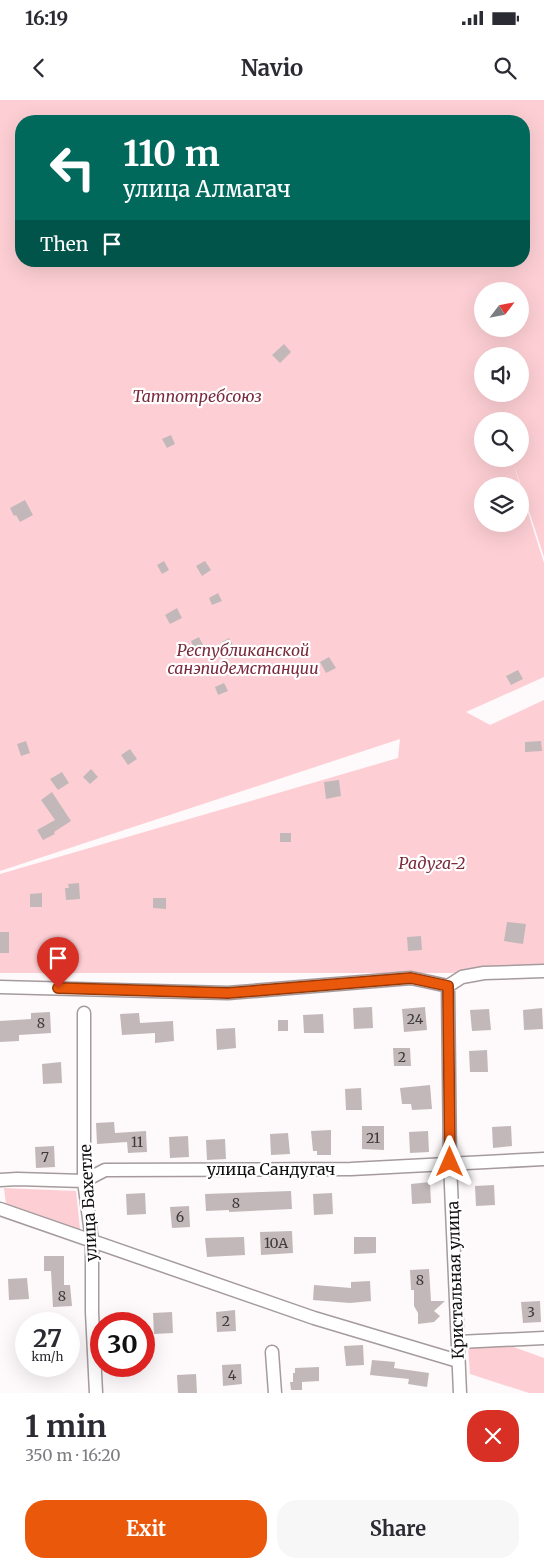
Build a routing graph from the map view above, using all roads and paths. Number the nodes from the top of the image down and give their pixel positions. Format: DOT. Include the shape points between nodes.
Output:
graph roads {
  1 [pos="544,971"];
  2 [pos="448,986"];
  3 [pos="0,987"];
  4 [pos="84,1013"];
  5 [pos="544,1159"];
  6 [pos="450,1162"];
  7 [pos="0,1180"];
  8 [pos="84,1181"];
  9 [pos="0,1209"];
  10 [pos="92,1241"];
  11 [pos="544,1338"];
  12 [pos="458,1342"];
  13 [pos="272,1352"];
  14 [pos="458,1361"];
  15 [pos="96,1393"];
  16 [pos="275,1393"];
  17 [pos="460,1393"];
  1 -- 2 [label="street" via="484,973 462,977"];
  2 -- 3 [label="street" via="411,978 228,993"];
  2 -- 6 [label="street, Кристальная улица"];
  4 -- 8 [label="street, улица Бахетле"];
  5 -- 6 [label="street, улица Сандугач"];
  6 -- 8 [label="street, улица Сандугач" via="351,1169 105,1170"];
  6 -- 12 [label="street, Кристальная улица"];
  7 -- 8 [label="street, улица Сандугач"];
  8 -- 10 [label="street, улица Бахетле"];
  9 -- 10 [label="street"];
  10 -- 14 [label="street" via="314,1318"];
  10 -- 15 [label="street, улица Бахетле"];
  11 -- 12 [label="street"];
  12 -- 14 [label="street, Кристальная улица"];
  13 -- 16 [label="street"];
  14 -- 17 [label="street, Кристальная улица"];
}
